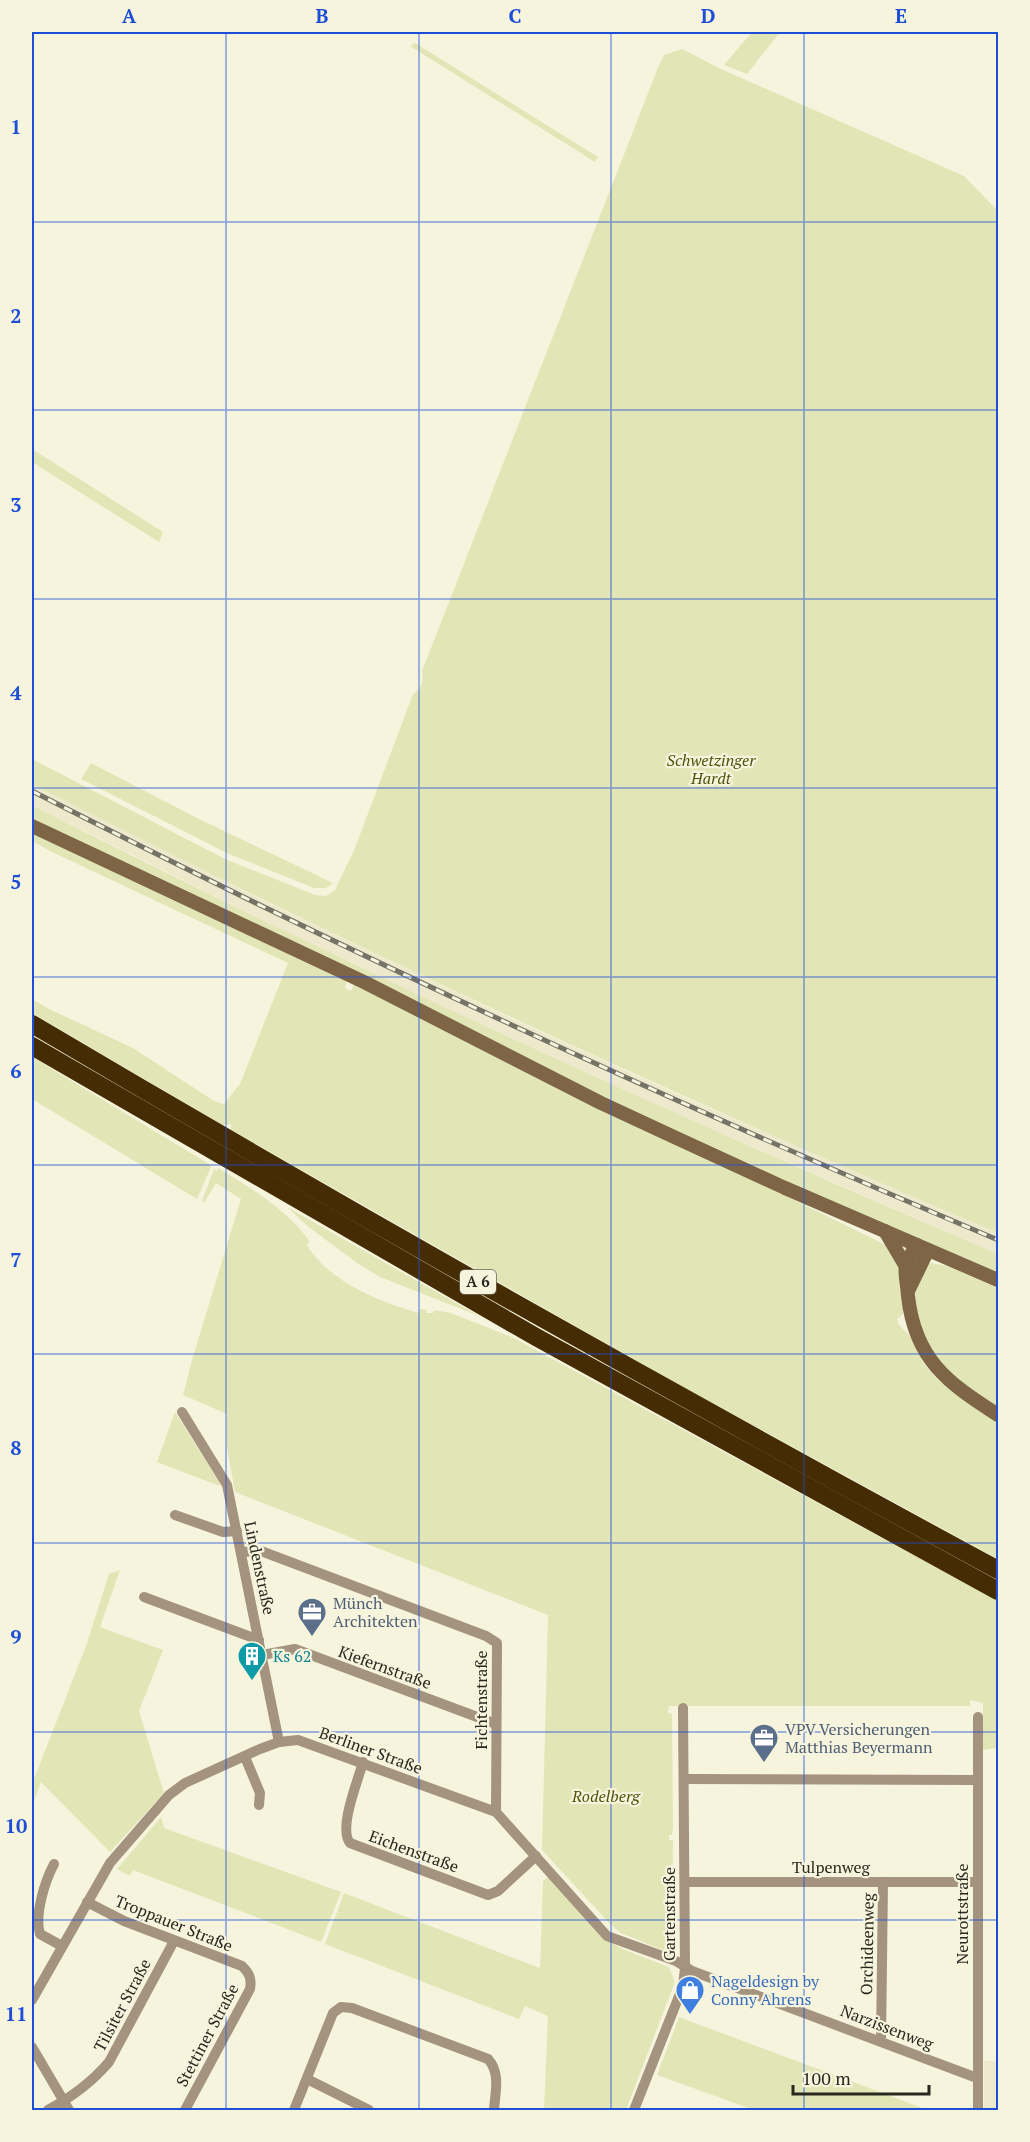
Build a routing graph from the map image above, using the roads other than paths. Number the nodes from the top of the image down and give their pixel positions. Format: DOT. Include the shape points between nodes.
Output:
graph roads {
  1 [pos="32,826"];
  2 [pos="32,1024"];
  3 [pos="32,1046"];
  4 [pos="221,1146"];
  5 [pos="885,1231"];
  6 [pos="922,1247"];
  7 [pos="905,1265"];
  8 [pos="999,1280"];
  9 [pos="908,1291"];
  10 [pos="182,1412"];
  11 [pos="999,1415"];
  12 [pos="175,1515"];
  13 [pos="237,1531"];
  14 [pos="241,1552"];
  15 [pos="999,1570"];
  16 [pos="999,1590"];
  17 [pos="144,1597"];
  18 [pos="259,1640"];
  19 [pos="262,1655"];
  20 [pos="683,1708"];
  21 [pos="978,1717"];
  22 [pos="496,1724"];
  23 [pos="279,1742"];
  24 [pos="245,1756"];
  25 [pos="363,1762"];
  26 [pos="684,1779"];
  27 [pos="977,1780"];
  28 [pos="259,1805"];
  29 [pos="496,1812"];
  30 [pos="536,1856"];
  31 [pos="54,1864"];
  32 [pos="684,1882"];
  33 [pos="883,1882"];
  34 [pos="978,1882"];
  35 [pos="87,1902"];
  36 [pos="174,1941"];
  37 [pos="62,1947"];
  38 [pos="685,1968"];
  39 [pos="249,1973"];
  40 [pos="32,2000"];
  41 [pos="881,2041"];
  42 [pos="32,2047"];
  43 [pos="977,2078"];
  44 [pos="307,2079"];
  45 [pos="66,2106"];
  46 [pos="48,2110"];
  47 [pos="184,2110"];
  48 [pos="294,2110"];
  49 [pos="369,2110"];
  50 [pos="494,2110"];
  51 [pos="634,2110"];
  52 [pos="978,2110"];
  1 -- 5 [label="main road" via="354,977 662,1132"];
  2 -- 4 [label="highway, A 6"];
  3 -- 4 [label="highway, A 6"];
  4 -- 15 [label="highway, A 6"];
  4 -- 16 [label="highway, A 6" via="536,1337"];
  5 -- 6 [label="main road"];
  5 -- 7 [label="main road"];
  6 -- 7 [label="main road"];
  6 -- 8 [label="main road"];
  6 -- 9 [label="main road"];
  7 -- 9 [label="main road"];
  9 -- 11 [label="main road" via="914,1328 929,1360 959,1390"];
  10 -- 13 [label="street, Lindenstraße" via="227,1485"];
  12 -- 13 [label="street" via="223,1532"];
  13 -- 14 [label="street, Lindenstraße"];
  14 -- 18 [label="street, Lindenstraße"];
  14 -- 22 [label="street, Fichtenstraße" via="261,1551 497,1643"];
  17 -- 18 [label="street"];
  18 -- 19 [label="street, Lindenstraße"];
  19 -- 22 [label="street, Kiefernstraße" via="295,1649"];
  19 -- 23 [label="street, Lindenstraße"];
  20 -- 26 [label="street, Gartenstraße"];
  21 -- 27 [label="street, Neurottstraße"];
  22 -- 29 [label="street, Fichtenstraße"];
  23 -- 24 [label="street, Berliner Straße"];
  23 -- 25 [label="street, Berliner Straße" via="298,1740"];
  24 -- 28 [label="street" via="261,1793"];
  24 -- 35 [label="street, Berliner Straße" via="185,1783 169,1795 110,1863"];
  25 -- 29 [label="street, Berliner Straße"];
  25 -- 30 [label="street, Eichenstraße" via="345,1826 350,1843 488,1895 498,1891"];
  26 -- 27 [label="street"];
  26 -- 32 [label="street, Gartenstraße"];
  27 -- 34 [label="street, Neurottstraße"];
  29 -- 30 [label="street, Berliner Straße"];
  30 -- 38 [label="street, Berliner Straße" via="608,1936 676,1961"];
  31 -- 37 [label="street" via="36,1923 40,1934"];
  32 -- 33 [label="street, Tulpenweg"];
  32 -- 38 [label="street, Gartenstraße"];
  33 -- 34 [label="street, Tulpenweg"];
  33 -- 41 [label="street, Orchideenweg"];
  34 -- 43 [label="street, Neurottstraße"];
  35 -- 36 [label="street, Troppauer Straße"];
  35 -- 37 [label="street, Berliner Straße"];
  36 -- 39 [label="street, Troppauer Straße" via="242,1966"];
  36 -- 45 [label="street, Tilsiter Straße" via="109,2062"];
  37 -- 40 [label="street, Berliner Straße"];
  38 -- 41 [label="street, Narzissenweg"];
  38 -- 51 [label="street, Gartenstraße" via="683,1986"];
  39 -- 47 [label="street, Stettiner Straße" via="250,1989"];
  41 -- 43 [label="street, Narzissenweg"];
  42 -- 45 [label="street"];
  43 -- 52 [label="street, Neurottstraße"];
  44 -- 48 [label="street"];
  44 -- 49 [label="street"];
  44 -- 50 [label="street" via="333,2013 341,2007 352,2008 488,2059 496,2074"];
  45 -- 46 [label="street, Tilsiter Straße"];
}
